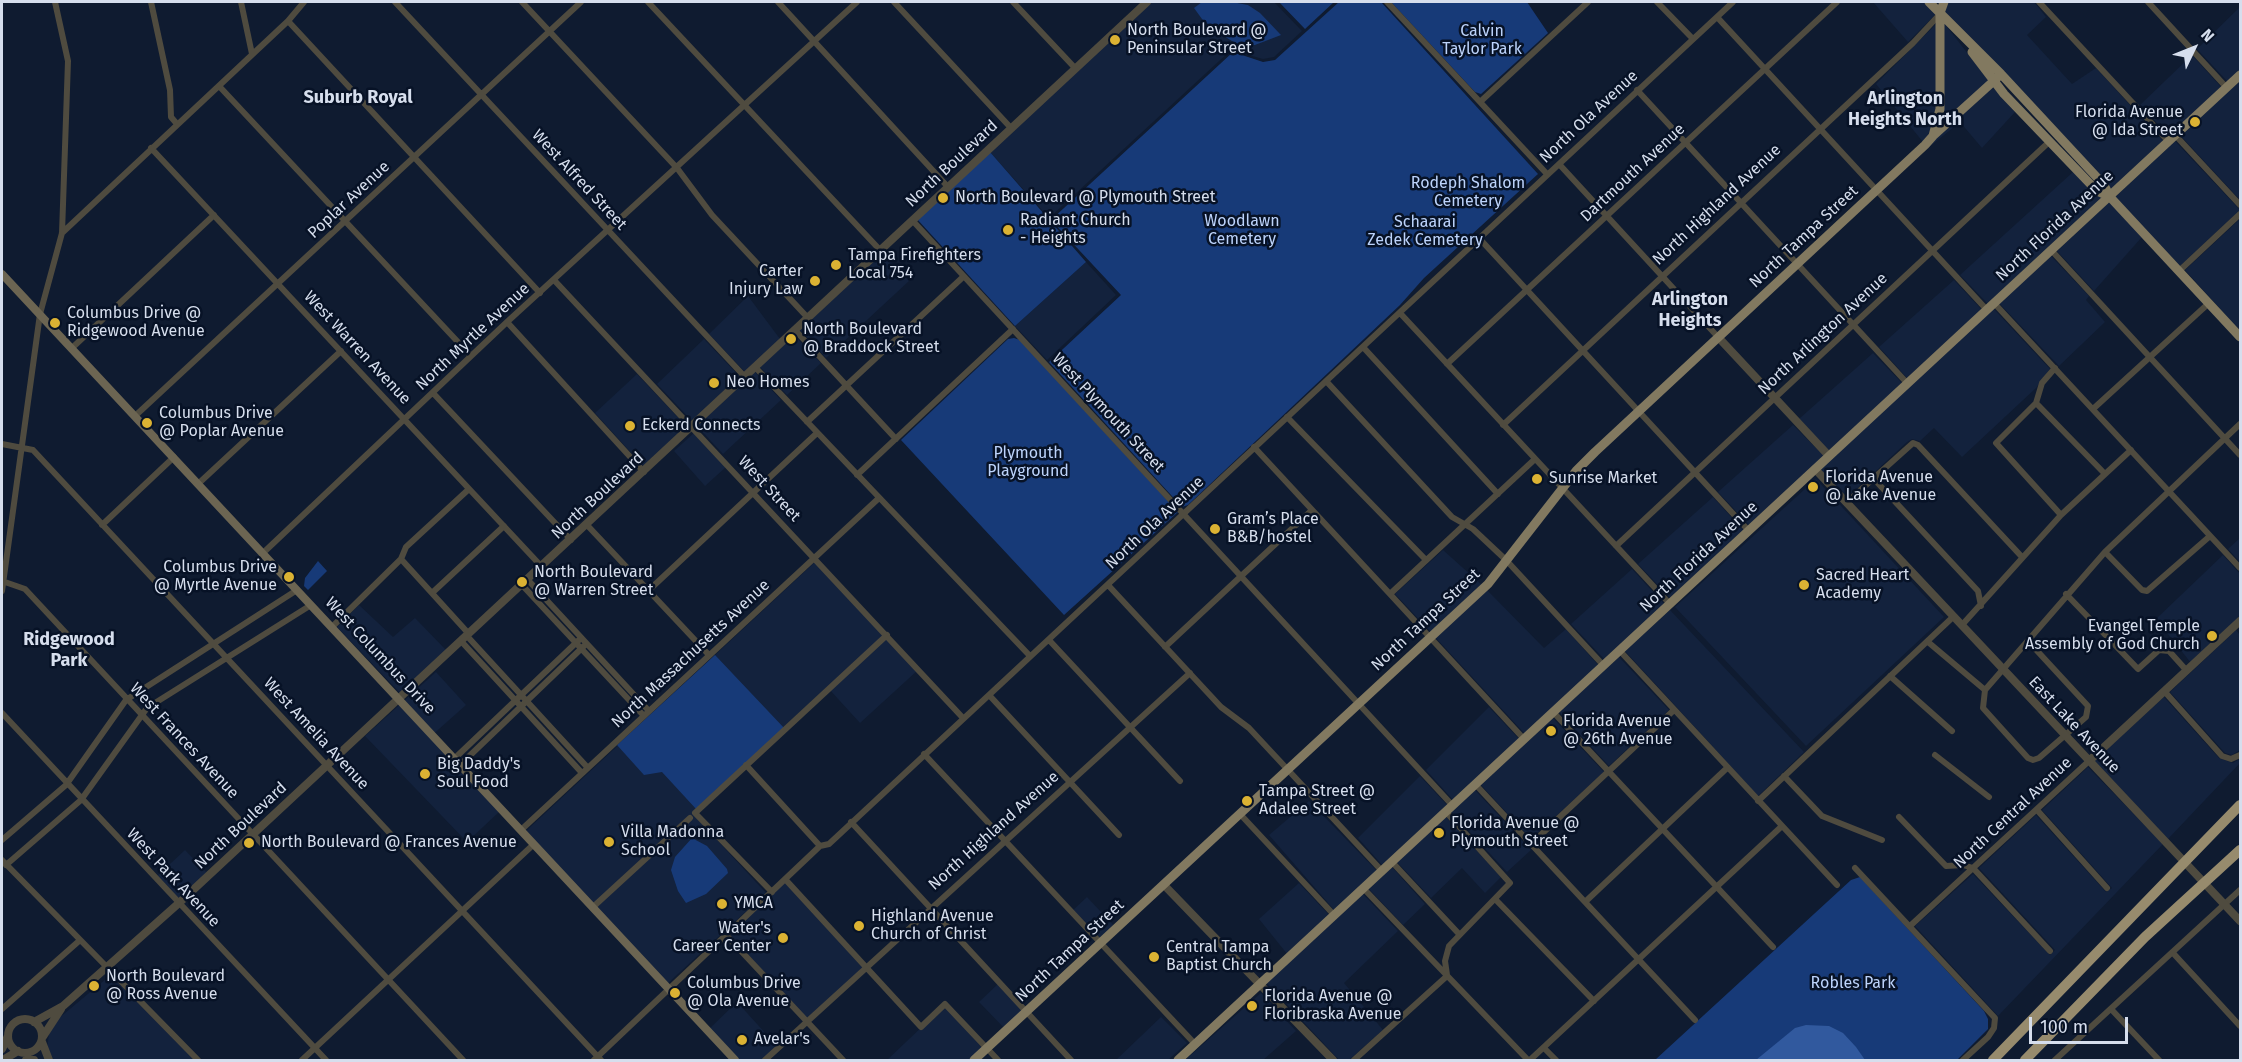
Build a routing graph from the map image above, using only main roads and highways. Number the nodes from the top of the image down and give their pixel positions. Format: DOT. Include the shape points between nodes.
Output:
graph roads {
  1 [pos="1929,2"];
  2 [pos="1944,2"];
  3 [pos="1940,13"];
  4 [pos="1959,33"];
  5 [pos="2001,74"];
  6 [pos="2241,75"];
  7 [pos="1994,81"];
  8 [pos="1933,136"];
  9 [pos="2110,197"];
  10 [pos="2,274"];
  11 [pos="2241,337"];
  12 [pos="2238,807"];
  13 [pos="2241,850"];
  14 [pos="1995,1058"];
  15 [pos="735,1060"];
  16 [pos="974,1060"];
  17 [pos="1178,1060"];
  18 [pos="2025,1060"];
  1 -- 3 [label="main road"];
  2 -- 3 [label="main road, North Highland Avenue"];
  3 -- 4 [label="main road"];
  3 -- 8 [label="main road" via="1941,102"];
  4 -- 5 [label="main road"];
  4 -- 7 [label="main road"];
  5 -- 7 [label="main road, North Tampa Street"];
  5 -- 9 [label="main road" via="2104,184"];
  6 -- 9 [label="main road, North Florida Avenue"];
  7 -- 8 [label="main road, North Tampa Street"];
  7 -- 9 [label="main road" via="2097,191"];
  8 -- 16 [label="main road, North Tampa Street" via="1582,465 1488,584"];
  9 -- 11 [label="main road"];
  9 -- 17 [label="main road, North Florida Avenue"];
  10 -- 15 [label="main road, West Columbus Drive"];
  12 -- 14 [label="highway"];
  13 -- 18 [label="highway" via="2182,900"];
}
